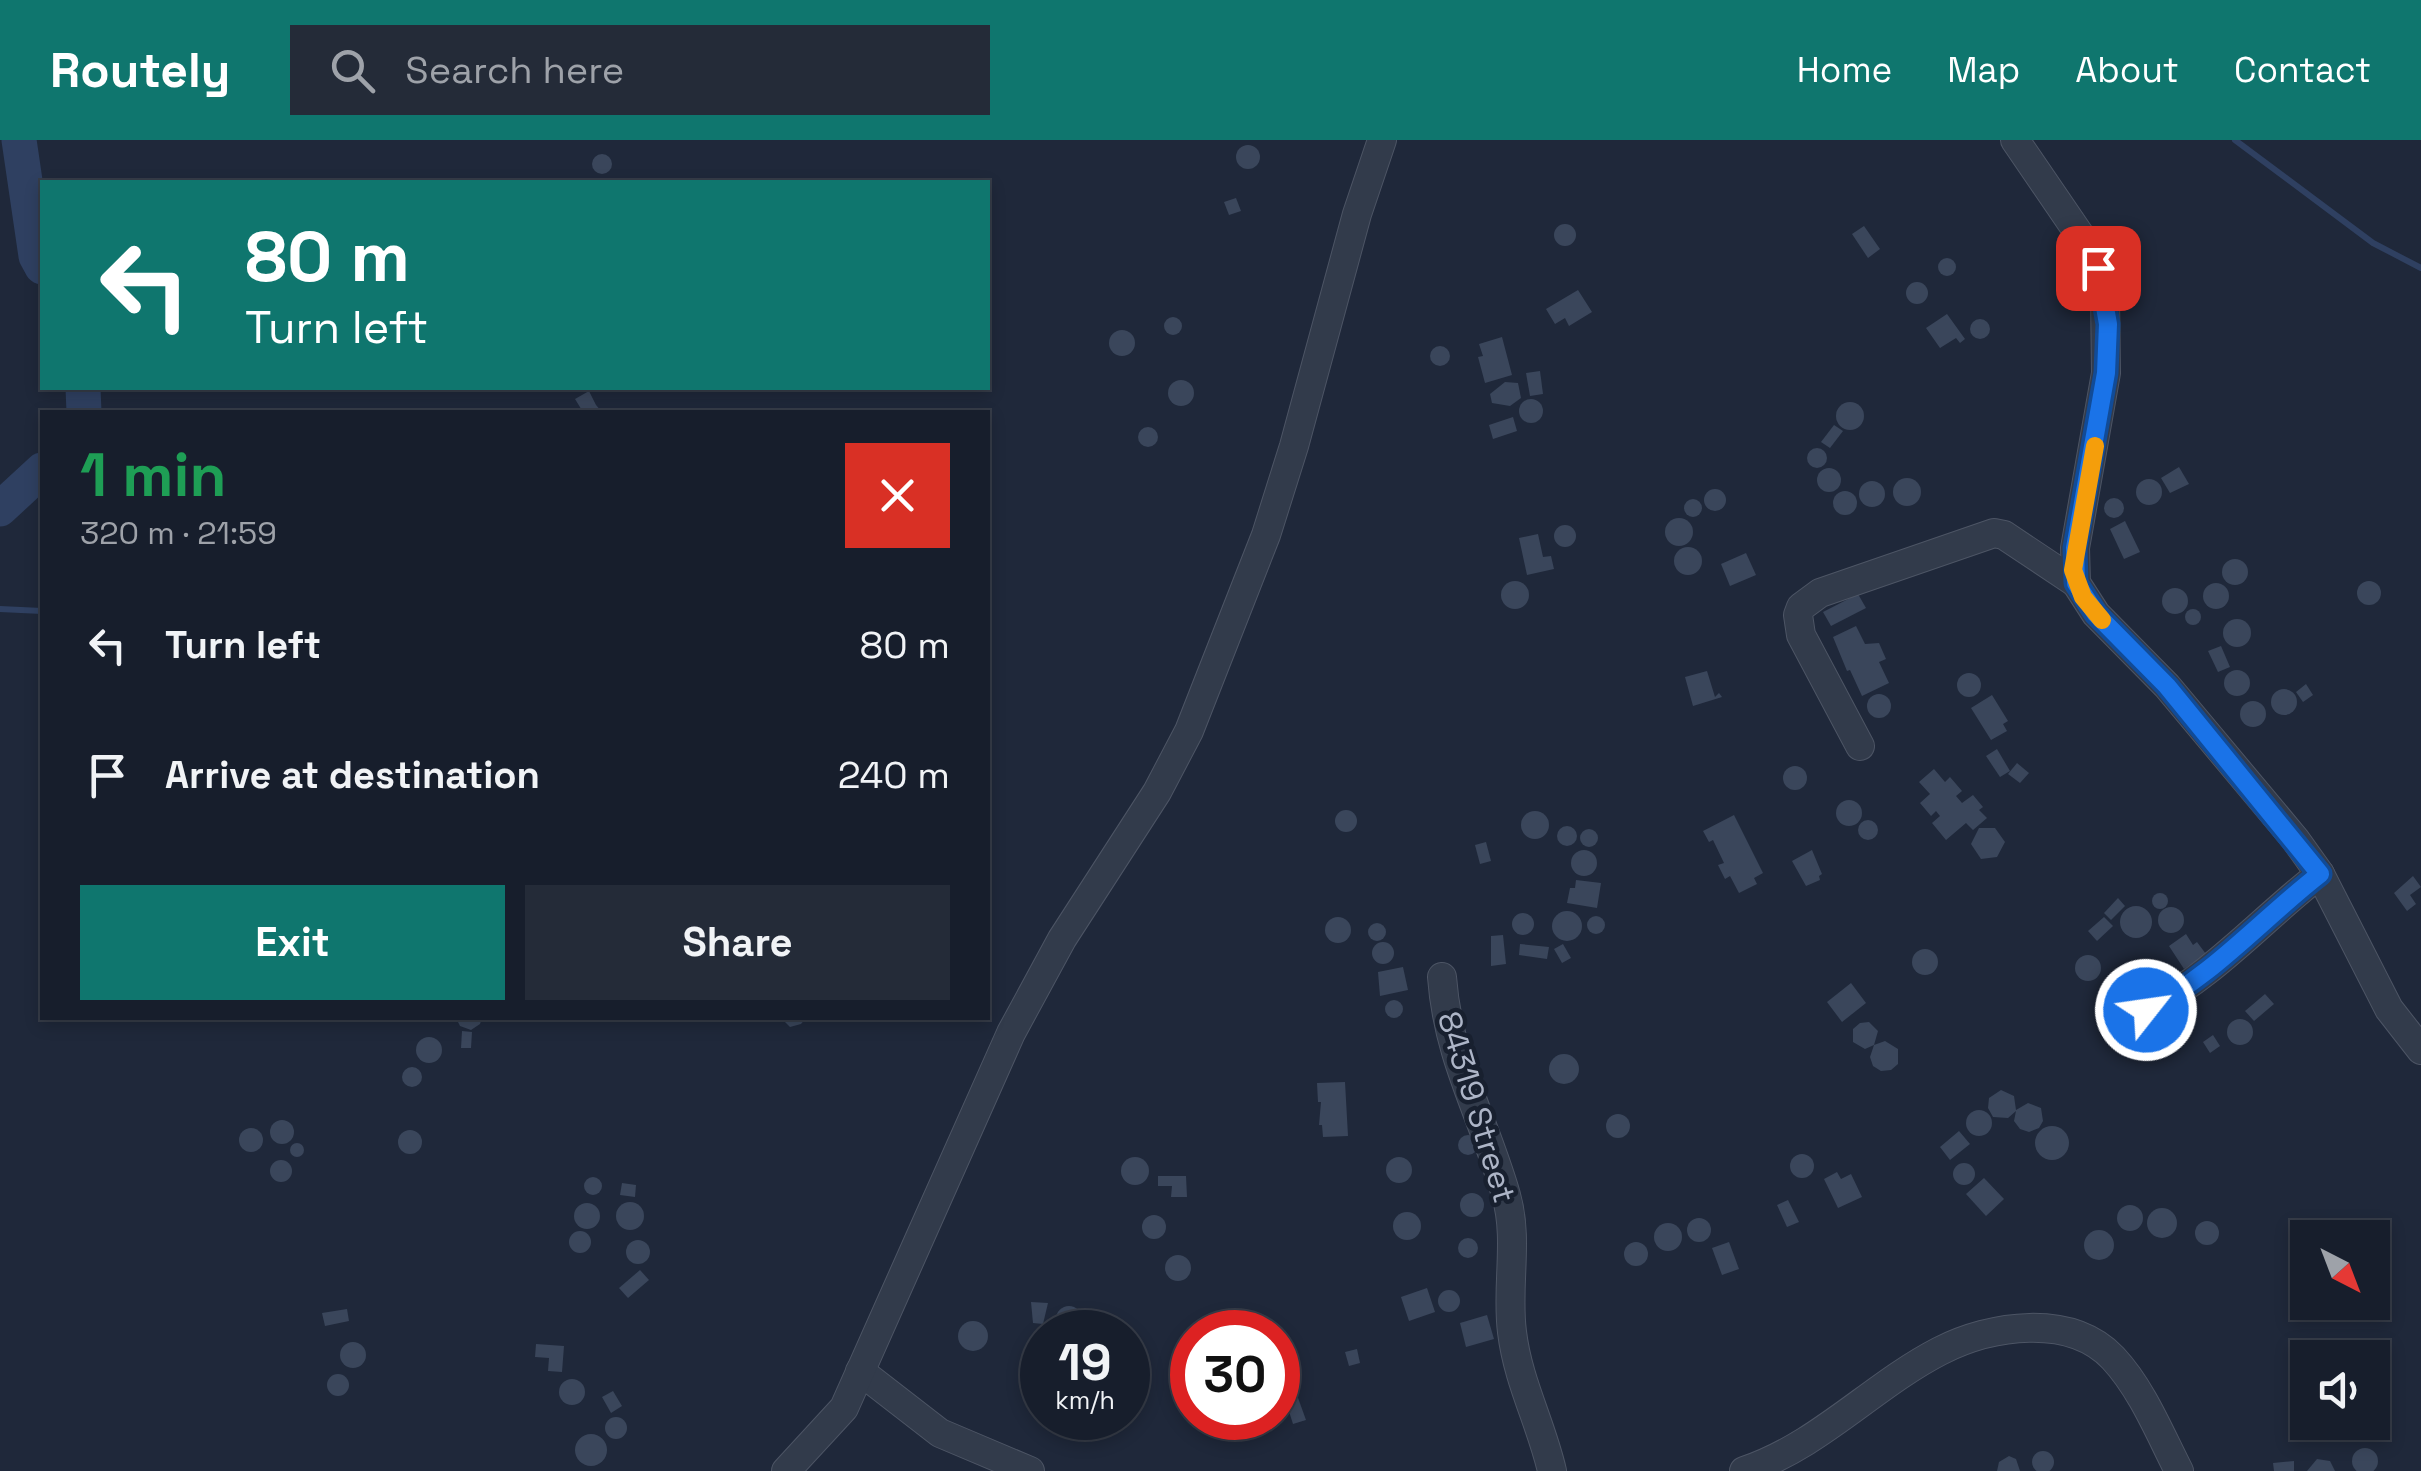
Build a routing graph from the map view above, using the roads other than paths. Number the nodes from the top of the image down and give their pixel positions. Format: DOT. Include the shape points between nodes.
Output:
graph roads {
  1 [pos="1382,140"];
  2 [pos="2016,140"];
  3 [pos="2076,583"];
  4 [pos="1860,746"];
  5 [pos="2320,874"];
  6 [pos="1442,977"];
  7 [pos="2146,1010"];
  8 [pos="2421,1050"];
  9 [pos="860,1371"];
  10 [pos="786,1471"];
  11 [pos="1030,1471"];
  12 [pos="1552,1471"];
  13 [pos="1744,1471"];
  14 [pos="2178,1471"];
  1 -- 9 [label="street" via="1266,535 1189,731 1020,1017"];
  2 -- 3 [label="street" via="2086,244 2105,296 2106,373 2075,548"];
  3 -- 4 [label="street" via="1994,532 1808,600 1798,615 1801,636"];
  3 -- 5 [label="street"];
  5 -- 7 [label="street" via="2198,978"];
  5 -- 8 [label="street" via="2389,1009"];
  6 -- 12 [label="street, 84319 Street" via="1453,1049 1512,1222 1509,1306 1516,1364"];
  9 -- 10 [label="street" via="844,1408"];
  9 -- 11 [label="street" via="940,1432"];
  13 -- 14 [label="street" via="1830,1428 1940,1352 1986,1336 2050,1329 2076,1334 2114,1359"];
}
